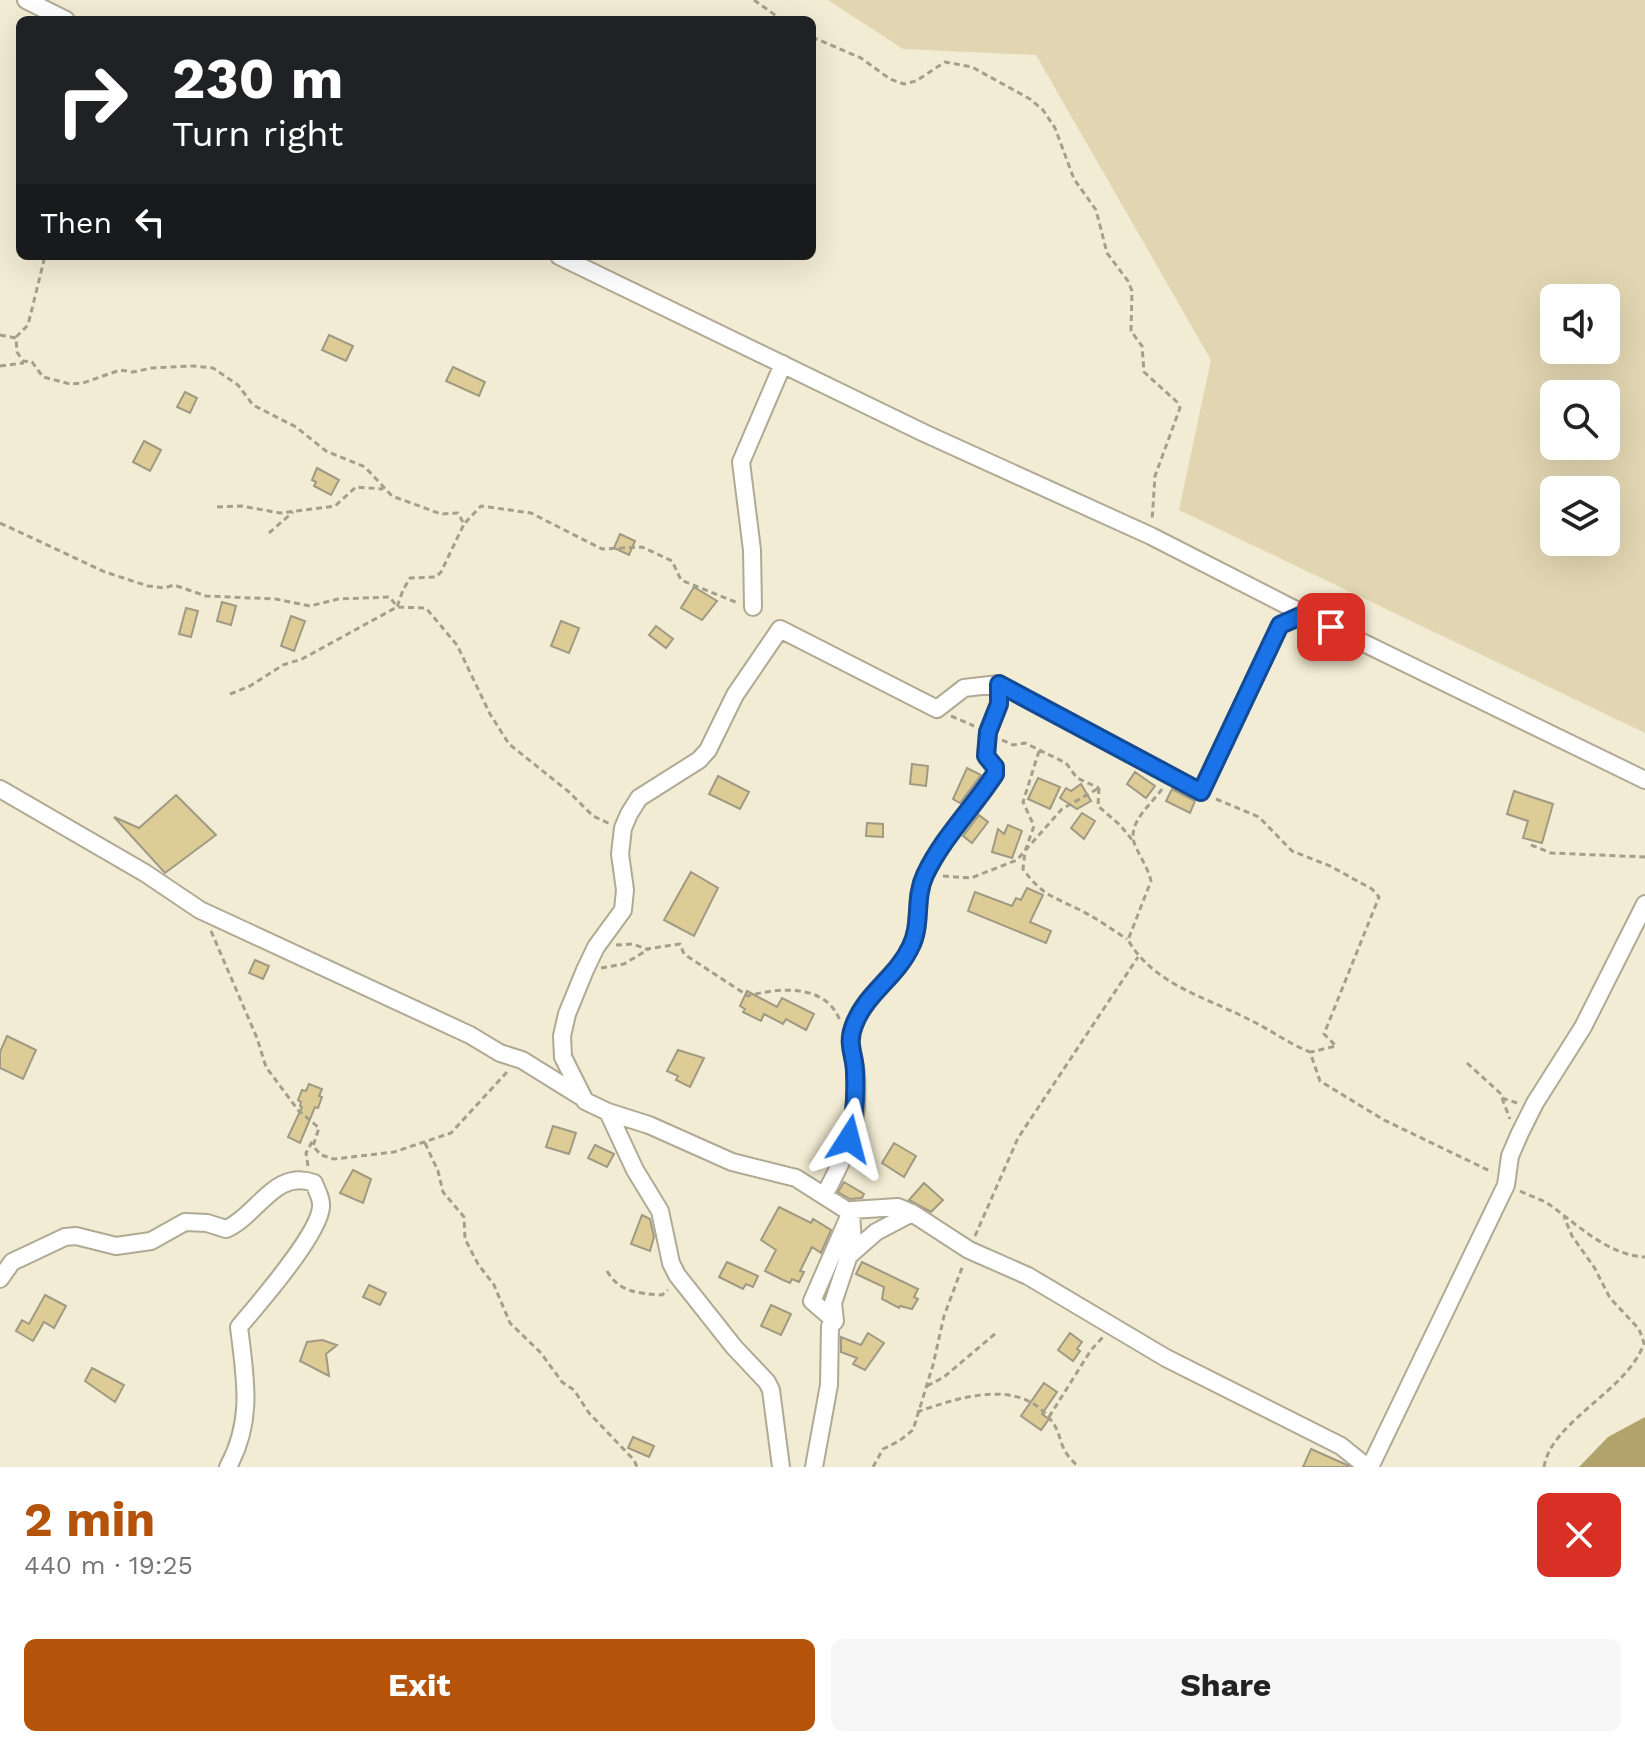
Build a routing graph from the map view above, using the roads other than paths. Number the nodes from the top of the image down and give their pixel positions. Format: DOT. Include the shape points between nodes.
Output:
graph roads {
  1 [pos="26,0"];
  2 [pos="58,16"];
  3 [pos="567,260"];
  4 [pos="783,364"];
  5 [pos="753,607"];
  6 [pos="1305,614"];
  7 [pos="999,684"];
  8 [pos="1645,780"];
  9 [pos="0,789"];
  10 [pos="1645,904"];
  11 [pos="583,1098"];
  12 [pos="608,1112"];
  13 [pos="824,1196"];
  14 [pos="851,1213"];
  15 [pos="912,1213"];
  16 [pos="851,1254"];
  17 [pos="0,1279"];
  18 [pos="835,1321"];
  19 [pos="228,1467"];
  20 [pos="781,1467"];
  21 [pos="814,1467"];
  22 [pos="1368,1467"];
  1 -- 2 [label="street"];
  3 -- 4 [label="street"];
  4 -- 5 [label="street" via="741,462"];
  4 -- 6 [label="street"];
  6 -- 7 [label="street" via="1280,625 1201,792"];
  6 -- 8 [label="street"];
  7 -- 11 [label="street" via="964,688 937,709 780,629 735,695 708,750 639,798 623,828 625,899 619,919 585,970 562,1036 563,1057"];
  7 -- 13 [label="street" via="986,756 995,774 925,875 911,946 853,1026 849,1047 855,1069 855,1116"];
  9 -- 11 [label="street" via="200,910 522,1060"];
  10 -- 22 [label="street" via="1583,1027 1535,1103 1510,1156 1506,1183"];
  11 -- 12 [label="street"];
  12 -- 13 [label="street" via="732,1162 784,1173"];
  12 -- 20 [label="street" via="660,1211 679,1277 771,1390"];
  13 -- 14 [label="street"];
  14 -- 15 [label="street" via="898,1207"];
  14 -- 16 [label="street"];
  14 -- 18 [label="street" via="812,1301"];
  15 -- 16 [label="street"];
  15 -- 22 [label="street" via="1166,1358 1341,1446"];
  16 -- 18 [label="street" via="833,1303"];
  17 -- 19 [label="street" via="12,1262 65,1237 116,1246 151,1241 185,1222 226,1229 279,1185 314,1183 322,1205 317,1219 288,1267 239,1327 247,1398 242,1437"];
  18 -- 21 [label="street" via="830,1326 829,1385"];
}
